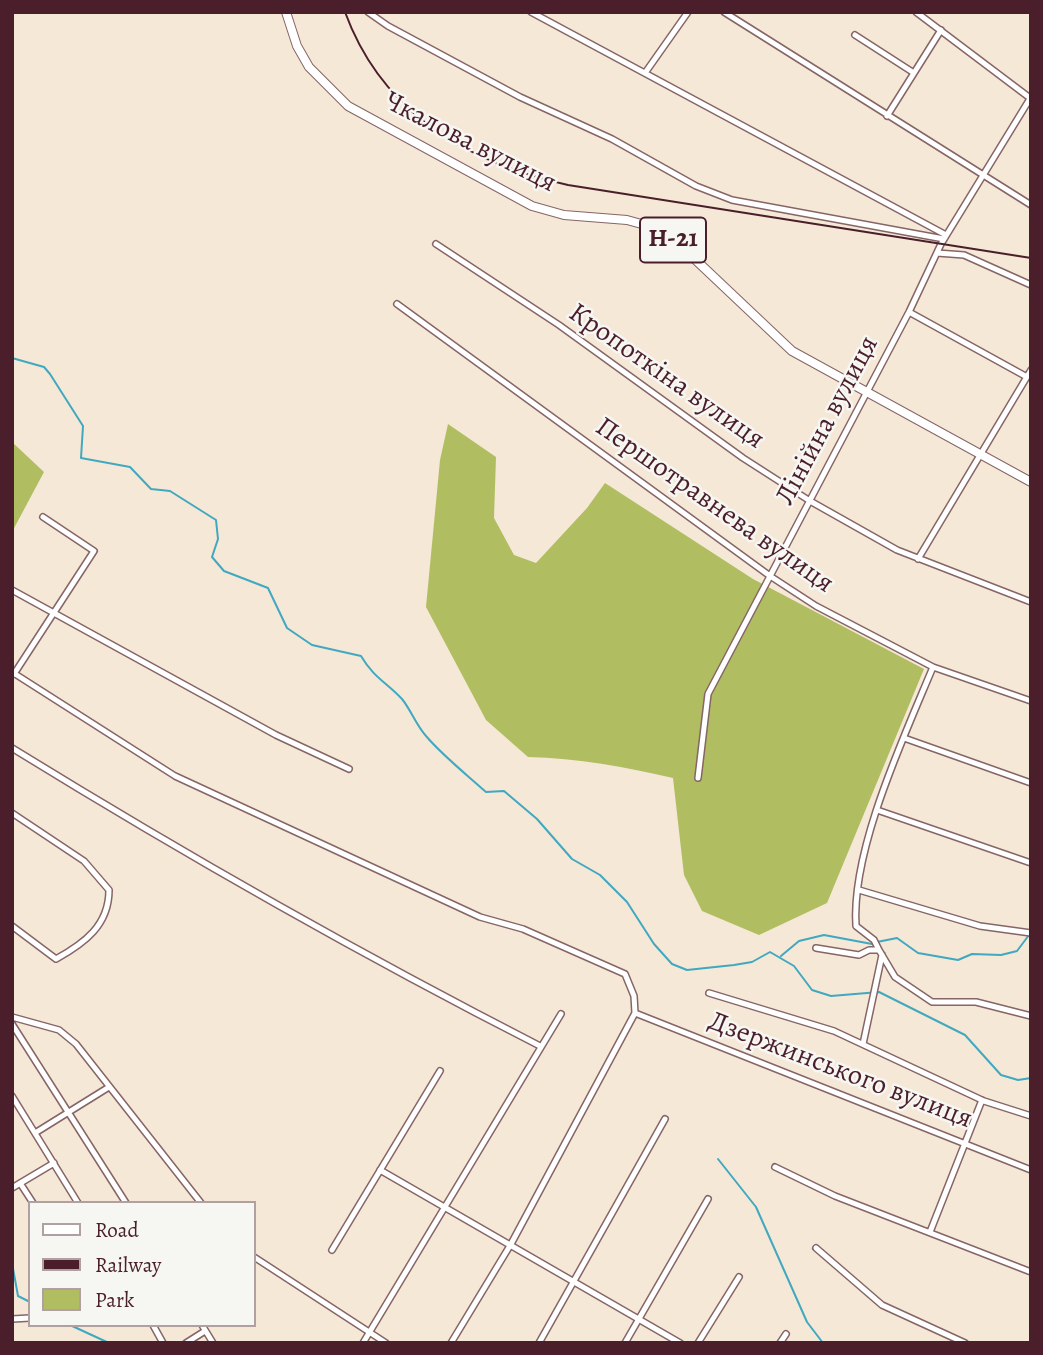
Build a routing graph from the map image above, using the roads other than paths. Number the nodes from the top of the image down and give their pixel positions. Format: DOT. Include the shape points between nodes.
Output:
graph roads {
  1 [pos="286,12"];
  2 [pos="368,12"];
  3 [pos="531,12"];
  4 [pos="688,12"];
  5 [pos="723,12"];
  6 [pos="916,12"];
  7 [pos="941,30"];
  8 [pos="855,35"];
  9 [pos="645,73"];
  10 [pos="914,73"];
  11 [pos="1030,97"];
  12 [pos="887,116"];
  13 [pos="982,176"];
  14 [pos="1031,205"];
  15 [pos="945,237"];
  16 [pos="436,244"];
  17 [pos="937,253"];
  18 [pos="1031,285"];
  19 [pos="397,304"];
  20 [pos="909,312"];
  21 [pos="1031,370"];
  22 [pos="1027,377"];
  23 [pos="866,394"];
  24 [pos="978,454"];
  25 [pos="1031,482"];
  26 [pos="810,501"];
  27 [pos="43,517"];
  28 [pos="918,559"];
  29 [pos="770,576"];
  30 [pos="12,590"];
  31 [pos="1031,602"];
  32 [pos="54,613"];
  33 [pos="933,667"];
  34 [pos="13,674"];
  35 [pos="1031,701"];
  36 [pos="904,738"];
  37 [pos="12,748"];
  38 [pos="349,769"];
  39 [pos="698,778"];
  40 [pos="1031,783"];
  41 [pos="877,810"];
  42 [pos="12,813"];
  43 [pos="1031,863"];
  44 [pos="859,890"];
  45 [pos="12,926"];
  46 [pos="1031,933"];
  47 [pos="878,947"];
  48 [pos="816,948"];
  49 [pos="709,993"];
  50 [pos="635,1013"];
  51 [pos="561,1014"];
  52 [pos="1031,1016"];
  53 [pos="12,1017"];
  54 [pos="12,1024"];
  55 [pos="863,1044"];
  56 [pos="540,1046"];
  57 [pos="440,1071"];
  58 [pos="109,1087"];
  59 [pos="12,1096"];
  60 [pos="982,1100"];
  61 [pos="68,1112"];
  62 [pos="1031,1116"];
  63 [pos="665,1119"];
  64 [pos="35,1133"];
  65 [pos="965,1142"];
  66 [pos="54,1163"];
  67 [pos="775,1167"];
  68 [pos="380,1170"];
  69 [pos="1031,1170"];
  70 [pos="20,1183"];
  71 [pos="12,1188"];
  72 [pos="708,1199"];
  73 [pos="32,1201"];
  74 [pos="77,1201"];
  75 [pos="125,1201"];
  76 [pos="199,1201"];
  77 [pos="446,1208"];
  78 [pos="930,1232"];
  79 [pos="511,1244"];
  80 [pos="816,1248"];
  81 [pos="332,1250"];
  82 [pos="256,1258"];
  83 [pos="1031,1272"];
  84 [pos="739,1278"];
  85 [pos="575,1281"];
  86 [pos="639,1318"];
  87 [pos="154,1327"];
  88 [pos="204,1328"];
  89 [pos="369,1332"];
  90 [pos="786,1334"];
  91 [pos="163,1343"];
  92 [pos="186,1343"];
  93 [pos="213,1343"];
  94 [pos="363,1343"];
  95 [pos="386,1343"];
  96 [pos="451,1343"];
  97 [pos="539,1343"];
  98 [pos="625,1343"];
  99 [pos="680,1343"];
  100 [pos="698,1343"];
  101 [pos="780,1343"];
  102 [pos="965,1343"];
  1 -- 23 [label="main road, Чкалова вулиця / Н-21" via="309,67 348,106 532,206 656,228 792,351"];
  2 -- 15 [label="street" via="520,97 612,139 696,186 732,200"];
  3 -- 9 [label="street"];
  4 -- 9 [label="street"];
  5 -- 12 [label="street"];
  6 -- 7 [label="street"];
  7 -- 10 [label="street"];
  7 -- 11 [label="street"];
  8 -- 10 [label="street"];
  9 -- 15 [label="street"];
  10 -- 12 [label="street"];
  11 -- 13 [label="street, Лінійна вулиця"];
  12 -- 13 [label="street"];
  13 -- 14 [label="street"];
  13 -- 15 [label="street, Лінійна вулиця"];
  15 -- 17 [label="street, Лінійна вулиця"];
  16 -- 26 [label="street, Кропоткіна вулиця"];
  17 -- 18 [label="street" via="964,255"];
  17 -- 20 [label="street, Лінійна вулиця"];
  19 -- 29 [label="street, Першотравнева вулиця"];
  20 -- 22 [label="street"];
  20 -- 23 [label="street, Лінійна вулиця"];
  21 -- 22 [label="street"];
  22 -- 24 [label="street"];
  23 -- 24 [label="main road, Чкалова вулиця / Н-21"];
  23 -- 26 [label="street, Лінійна вулиця"];
  24 -- 25 [label="main road, Чкалова вулиця / Н-21"];
  24 -- 28 [label="street"];
  26 -- 28 [label="street, Кропоткіна вулиця"];
  26 -- 29 [label="street, Лінійна вулиця"];
  27 -- 32 [label="street" via="94,551"];
  28 -- 31 [label="street, Кропоткіна вулиця"];
  29 -- 33 [label="street, Першотравнева вулиця" via="816,606"];
  29 -- 39 [label="street, Лінійна вулиця" via="708,694"];
  30 -- 32 [label="street"];
  32 -- 34 [label="street"];
  32 -- 38 [label="street" via="276,735"];
  33 -- 35 [label="street, Першотравнева вулиця"];
  33 -- 36 [label="street"];
  34 -- 50 [label="street" via="174,776 481,917 523,929 625,974"];
  36 -- 40 [label="street"];
  36 -- 41 [label="street"];
  37 -- 56 [label="street" via="427,989"];
  41 -- 43 [label="street"];
  41 -- 44 [label="street"];
  42 -- 45 [label="street" via="83,861 109,890 109,906 99,926 56,959"];
  44 -- 46 [label="street" via="980,926"];
  44 -- 47 [label="street" via="856,926"];
  47 -- 48 [label="street" via="859,956"];
  47 -- 52 [label="street" via="895,978 932,1002 976,1002"];
  47 -- 55 [label="street"];
  49 -- 55 [label="street" via="807,1021"];
  50 -- 65 [label="street, Дзержинського вулиця"];
  50 -- 79 [label="street"];
  51 -- 56 [label="street"];
  53 -- 58 [label="street" via="60,1030"];
  54 -- 61 [label="street"];
  55 -- 60 [label="street"];
  56 -- 77 [label="street"];
  57 -- 68 [label="street"];
  58 -- 61 [label="street"];
  58 -- 76 [label="street"];
  59 -- 64 [label="street"];
  60 -- 62 [label="street"];
  60 -- 65 [label="street"];
  61 -- 64 [label="street"];
  61 -- 75 [label="street"];
  63 -- 85 [label="street"];
  64 -- 66 [label="street"];
  65 -- 69 [label="street, Дзержинського вулиця"];
  65 -- 78 [label="street"];
  66 -- 70 [label="street"];
  66 -- 74 [label="street"];
  67 -- 78 [label="street" via="835,1196"];
  68 -- 77 [label="street"];
  68 -- 81 [label="street"];
  70 -- 71 [label="street"];
  70 -- 73 [label="street"];
  72 -- 86 [label="street"];
  77 -- 79 [label="street"];
  77 -- 89 [label="street"];
  78 -- 83 [label="street"];
  79 -- 85 [label="street"];
  79 -- 96 [label="street"];
  80 -- 102 [label="street" via="883,1305"];
  82 -- 89 [label="street"];
  84 -- 100 [label="street"];
  85 -- 86 [label="street"];
  85 -- 97 [label="street"];
  86 -- 98 [label="street"];
  86 -- 99 [label="street"];
  87 -- 91 [label="street"];
  88 -- 92 [label="street"];
  88 -- 93 [label="street"];
  89 -- 94 [label="street"];
  89 -- 95 [label="street"];
  90 -- 101 [label="street"];
}
